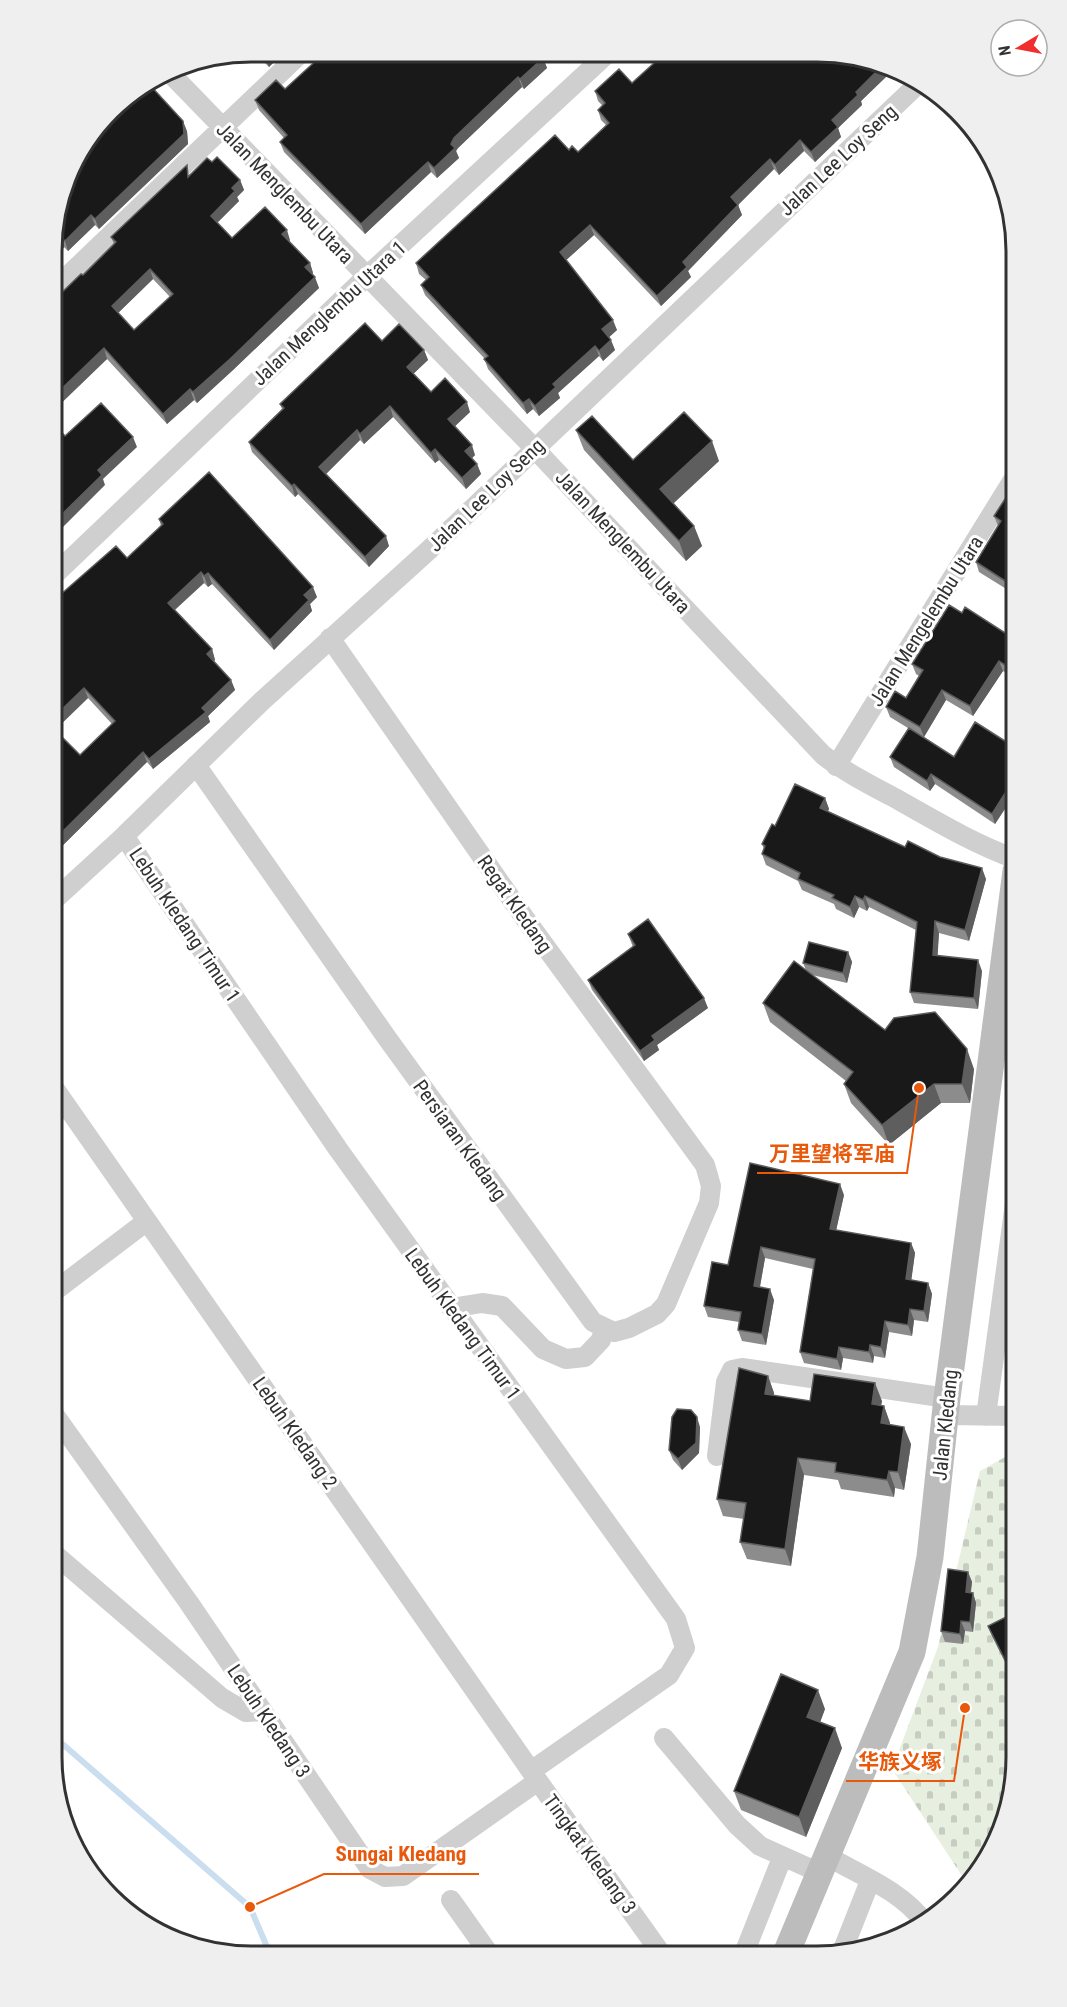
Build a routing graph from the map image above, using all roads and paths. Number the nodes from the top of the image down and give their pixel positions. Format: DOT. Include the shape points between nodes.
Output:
graph roads {
  1 [pos="291,62"];
  2 [pos="598,62"];
  3 [pos="174,78"];
  4 [pos="914,89"];
  5 [pos="222,128"];
  6 [pos="366,277"];
  7 [pos="62,281"];
  8 [pos="534,448"];
  9 [pos="1006,491"];
  10 [pos="62,567"];
  11 [pos="330,638"];
  12 [pos="196,765"];
  13 [pos="836,766"];
  14 [pos="124,836"];
  15 [pos="1006,855"];
  16 [pos="62,893"];
  17 [pos="1005,1036"];
  18 [pos="62,1099"];
  19 [pos="147,1221"];
  20 [pos="1005,1274"];
  21 [pos="62,1285"];
  22 [pos="451,1308"];
  23 [pos="604,1329"];
  24 [pos="946,1406"];
  25 [pos="986,1416"];
  26 [pos="1005,1416"];
  27 [pos="62,1428"];
  28 [pos="717,1456"];
  29 [pos="62,1560"];
  30 [pos="263,1711"];
  31 [pos="664,1738"];
  32 [pos="535,1776"];
  33 [pos="782,1858"];
  34 [pos="823,1865"];
  35 [pos="870,1881"];
  36 [pos="451,1900"];
  37 [pos="918,1915"];
  38 [pos="846,1943"];
  39 [pos="484,1946"];
  40 [pos="656,1946"];
  41 [pos="747,1946"];
  42 [pos="789,1946"];
  1 -- 5 [label="street"];
  2 -- 6 [label="street, Jalan Menglembu Utara 1"];
  3 -- 5 [label="street, Jalan Menglembu Utara"];
  4 -- 8 [label="street, Jalan Lee Loy Seng"];
  5 -- 6 [label="street, Jalan Menglembu Utara"];
  5 -- 7 [label="street"];
  6 -- 8 [label="street, Jalan Menglembu Utara"];
  6 -- 10 [label="street, Jalan Menglembu Utara 1"];
  8 -- 11 [label="street, Jalan Lee Loy Seng" via="430,549"];
  8 -- 13 [label="street, Jalan Menglembu Utara"];
  9 -- 13 [label="street, Jalan Mengelembu Utara"];
  11 -- 12 [label="street, Jalan Lee Loy Seng"];
  11 -- 23 [label="street, Regat Kledang" via="526,920 705,1165 711,1186 709,1203 666,1304 657,1314 629,1328 614,1332"];
  12 -- 14 [label="street, Jalan Lee Loy Seng"];
  12 -- 23 [label="street, Persiaran Kledang" via="582,1309"];
  13 -- 15 [label="street, Jalan Menglembu Utara"];
  14 -- 16 [label="street, Jalan Lee Loy Seng"];
  14 -- 22 [label="street, Lebuh Kledang Timur 1"];
  17 -- 24 [label="main road, Jalan Kledang"];
  18 -- 19 [label="street, Lebuh Kledang 2"];
  19 -- 21 [label="street"];
  19 -- 32 [label="street, Lebuh Kledang 2"];
  20 -- 25 [label="street"];
  22 -- 23 [label="street" via="482,1303 502,1306 543,1349 566,1359 585,1357 601,1340"];
  22 -- 32 [label="street, Lebuh Kledang Timur 1" via="676,1619 685,1648 669,1675"];
  24 -- 25 [label="street"];
  24 -- 28 [label="street" via="742,1368 732,1371 726,1382"];
  24 -- 34 [label="main road, Jalan Kledang" via="930,1557 912,1652"];
  25 -- 26 [label="street"];
  27 -- 30 [label="street, Lebuh Kledang 3"];
  29 -- 30 [label="street" via="222,1698 246,1712"];
  30 -- 32 [label="street, Lebuh Kledang 3" via="370,1869 385,1877 403,1876"];
  31 -- 33 [label="street" via="737,1825 760,1846"];
  32 -- 40 [label="street, Tingkat Kledang 3"];
  33 -- 34 [label="street"];
  33 -- 41 [label="street"];
  34 -- 35 [label="street"];
  34 -- 42 [label="main road, Jalan Kledang"];
  35 -- 37 [label="street" via="906,1902"];
  35 -- 38 [label="street"];
  36 -- 39 [label="street"];
}
